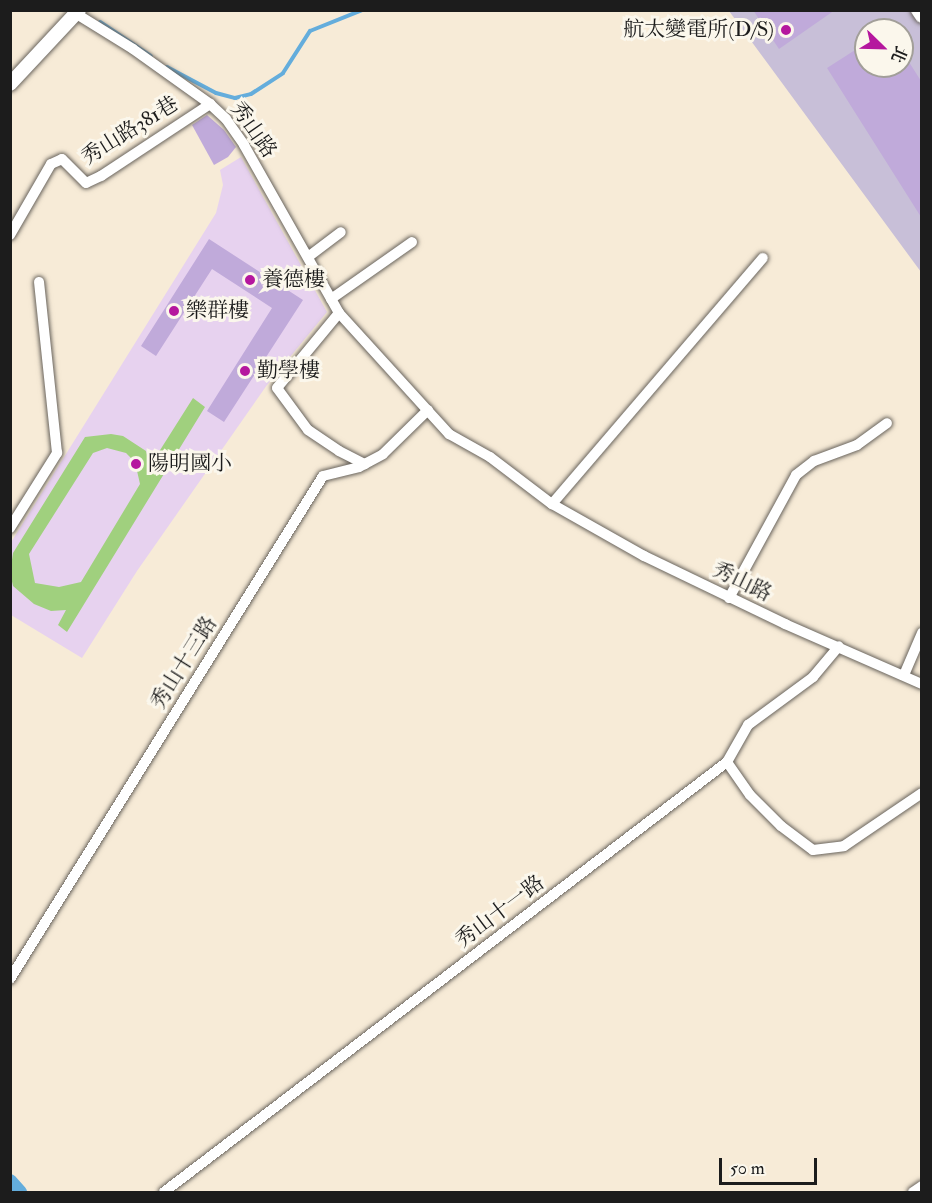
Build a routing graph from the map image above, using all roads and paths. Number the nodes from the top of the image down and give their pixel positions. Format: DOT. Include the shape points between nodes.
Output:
graph roads {
  1 [pos="918,10"];
  2 [pos="77,12"];
  3 [pos="921,16"];
  4 [pos="10,84"];
  5 [pos="210,104"];
  6 [pos="341,232"];
  7 [pos="10,235"];
  8 [pos="412,242"];
  9 [pos="308,257"];
  10 [pos="763,258"];
  11 [pos="39,282"];
  12 [pos="331,299"];
  13 [pos="339,314"];
  14 [pos="428,410"];
  15 [pos="887,423"];
  16 [pos="365,464"];
  17 [pos="552,504"];
  18 [pos="10,528"];
  19 [pos="729,598"];
  20 [pos="921,633"];
  21 [pos="839,646"];
  22 [pos="904,675"];
  23 [pos="921,684"];
  24 [pos="727,762"];
  25 [pos="921,793"];
  26 [pos="10,979"];
  27 [pos="921,1186"];
  28 [pos="164,1192"];
  29 [pos="913,1192"];
  1 -- 3 [label="street"];
  2 -- 4 [label="street"];
  2 -- 5 [label="street, 秀山路"];
  5 -- 7 [label="street, 秀山路381巷" via="86,183 62,159 51,164"];
  5 -- 9 [label="street, 秀山路" via="244,145"];
  6 -- 9 [label="street"];
  8 -- 12 [label="street"];
  9 -- 12 [label="street, 秀山路"];
  10 -- 17 [label="street"];
  11 -- 18 [label="street" via="57,453"];
  12 -- 13 [label="street, 秀山路"];
  13 -- 14 [label="street, 秀山路"];
  13 -- 16 [label="street" via="277,388 308,430"];
  14 -- 16 [label="street, 秀山十三路" via="383,454"];
  14 -- 17 [label="street, 秀山路" via="449,434 490,457"];
  15 -- 19 [label="street" via="857,445 814,461 796,475"];
  16 -- 26 [label="street, 秀山十三路" via="323,476"];
  17 -- 19 [label="street, 秀山路"];
  19 -- 21 [label="street, 秀山路"];
  20 -- 22 [label="street"];
  21 -- 22 [label="street, 秀山路"];
  21 -- 24 [label="street, 秀山十一路" via="813,677 748,725"];
  22 -- 23 [label="street, 秀山路"];
  24 -- 25 [label="street" via="750,795 813,850 844,846"];
  24 -- 28 [label="street, 秀山十一路"];
  27 -- 29 [label="street"];
}
